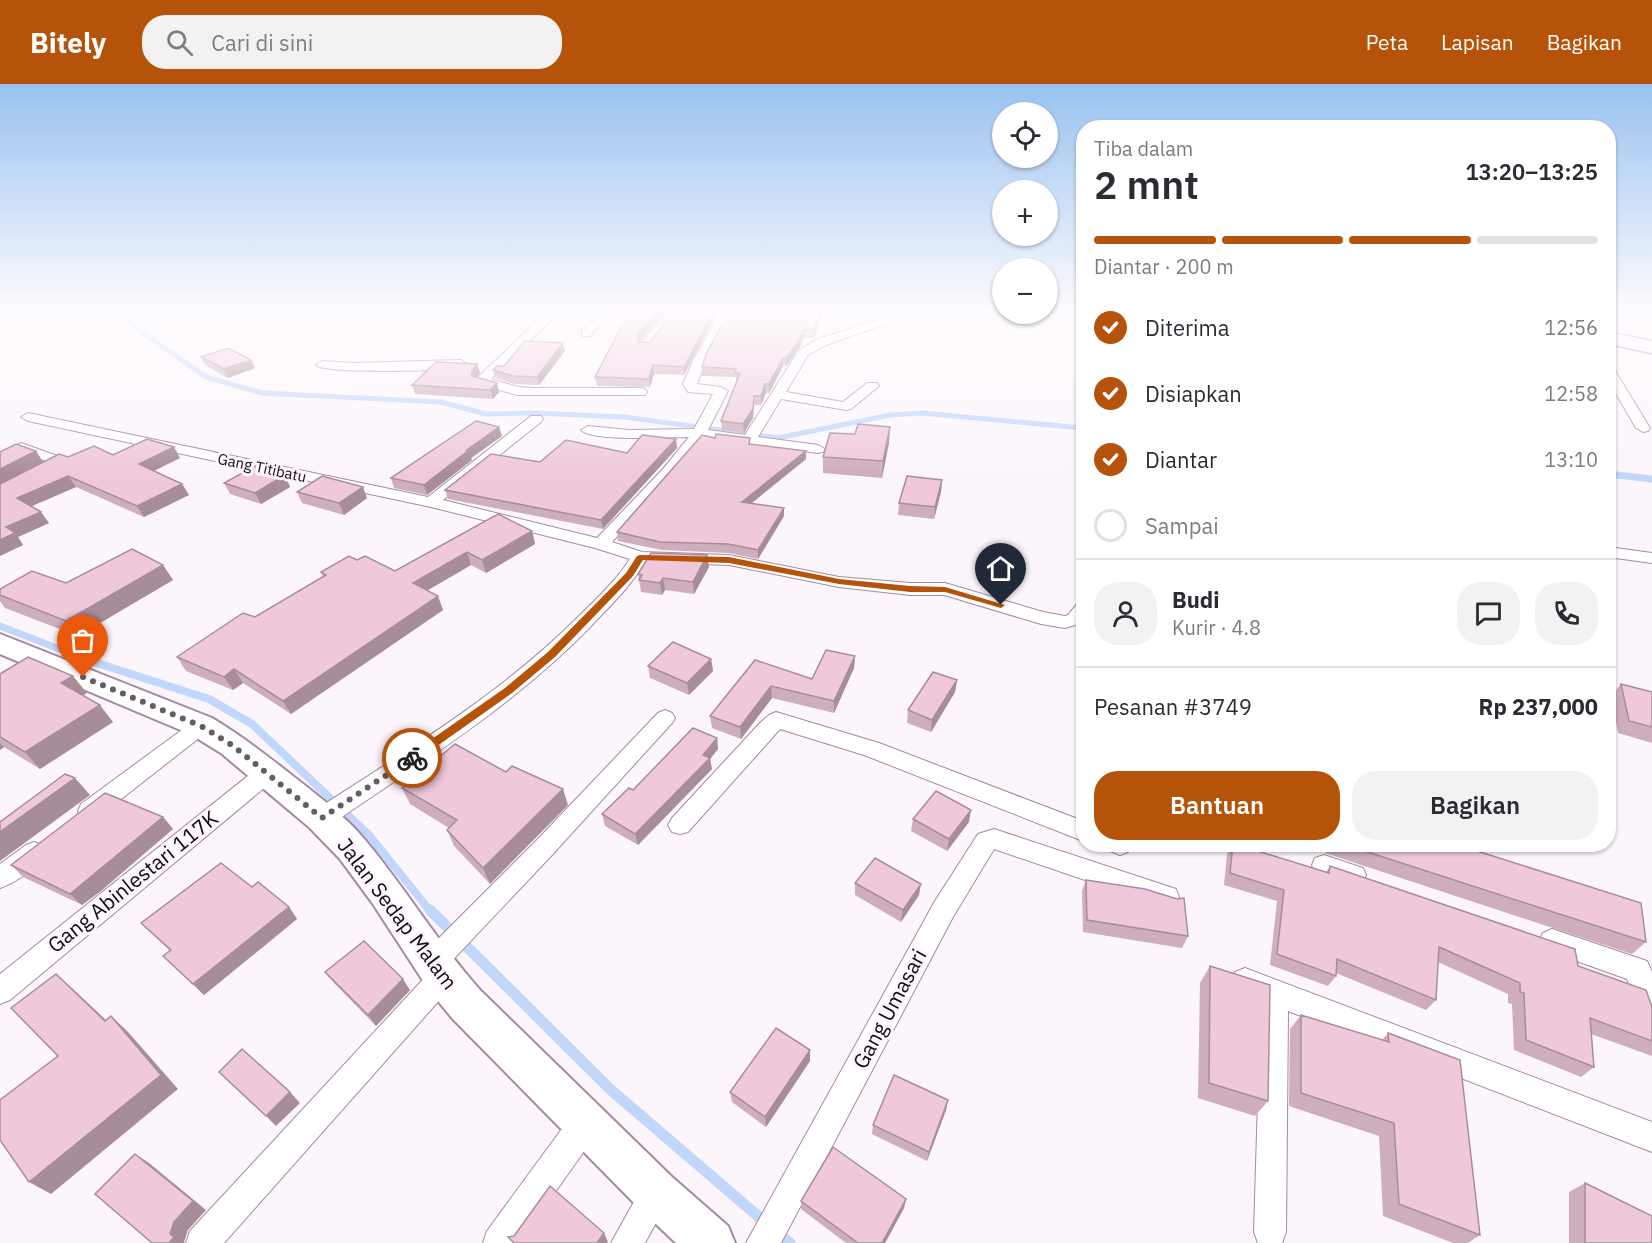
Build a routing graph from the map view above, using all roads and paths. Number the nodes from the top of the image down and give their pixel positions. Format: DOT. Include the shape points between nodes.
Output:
graph roads {
  1 [pos="333,366"];
  2 [pos="384,366"];
  3 [pos="496,366"];
  4 [pos="697,366"];
  5 [pos="794,366"];
  6 [pos="1616,382"];
  7 [pos="872,386"];
  8 [pos="640,392"];
  9 [pos="777,394"];
  10 [pos="28,417"];
  11 [pos="536,419"];
  12 [pos="1643,428"];
  13 [pos="588,430"];
  14 [pos="700,430"];
  15 [pos="751,436"];
  16 [pos="21,447"];
  17 [pos="818,449"];
  18 [pos="0,493"];
  19 [pos="431,502"];
  20 [pos="601,544"];
  21 [pos="1616,553"];
  22 [pos="640,558"];
  23 [pos="1652,558"];
  24 [pos="1076,618"];
  25 [pos="0,643"];
  26 [pos="665,718"];
  27 [pos="201,726"];
  28 [pos="267,773"];
  29 [pos="335,809"];
  30 [pos="73,823"];
  31 [pos="680,825"];
  32 [pos="1076,828"];
  33 [pos="55,837"];
  34 [pos="1324,865"];
  35 [pos="0,878"];
  36 [pos="1380,884"];
  37 [pos="1172,898"];
  38 [pos="1526,933"];
  39 [pos="447,954"];
  40 [pos="1239,979"];
  41 [pos="0,991"];
  42 [pos="1275,993"];
  43 [pos="1652,1013"];
  44 [pos="586,1122"];
  45 [pos="1652,1137"];
  46 [pos="656,1193"];
  47 [pos="1270,1232"];
  48 [pos="764,1240"];
  49 [pos="202,1243"];
  50 [pos="499,1243"];
  51 [pos="627,1243"];
  52 [pos="711,1243"];
  1 -- 2 [label="street"];
  3 -- 8 [label="street" via="483,381 507,389"];
  4 -- 14 [label="street" via="690,384 693,389 722,392"];
  5 -- 9 [label="street"];
  6 -- 12 [label="street"];
  7 -- 9 [label="street" via="846,406"];
  9 -- 15 [label="street"];
  10 -- 19 [label="street, Gang Titibatu"];
  11 -- 19 [label="street"];
  13 -- 14 [label="street" via="629,434"];
  14 -- 15 [label="street"];
  14 -- 20 [label="street"];
  15 -- 17 [label="street"];
  16 -- 18 [label="street" via="61,462"];
  19 -- 20 [label="street, Gang Titibatu"];
  20 -- 22 [label="street, Gang Titibatu"];
  21 -- 23 [label="street"];
  22 -- 24 [label="street, Gang Titibatu" via="729,560 839,582 945,589 1041,618 1065,622"];
  22 -- 29 [label="street" via="605,600 509,691"];
  25 -- 27 [label="street, Jalan Sedap Malam"];
  26 -- 39 [label="street"];
  27 -- 28 [label="street, Jalan Sedap Malam"];
  27 -- 30 [label="street"];
  28 -- 29 [label="street, Jalan Sedap Malam"];
  28 -- 41 [label="street, Gang Abinlestari 117K"];
  29 -- 39 [label="street, Jalan Sedap Malam" via="366,866"];
  31 -- 32 [label="street" via="776,720 871,749"];
  33 -- 35 [label="street"];
  34 -- 36 [label="street"];
  37 -- 48 [label="street, Gang Umasari" via="994,838 984,844"];
  38 -- 43 [label="street" via="1638,970"];
  39 -- 44 [label="street, Jalan Sedap Malam" via="466,1004"];
  39 -- 49 [label="street"];
  40 -- 42 [label="street"];
  42 -- 45 [label="street"];
  42 -- 47 [label="street"];
  44 -- 46 [label="street, Jalan Sedap Malam"];
  44 -- 50 [label="street"];
  46 -- 51 [label="street"];
  46 -- 52 [label="street, Jalan Sedap Malam"];
}
